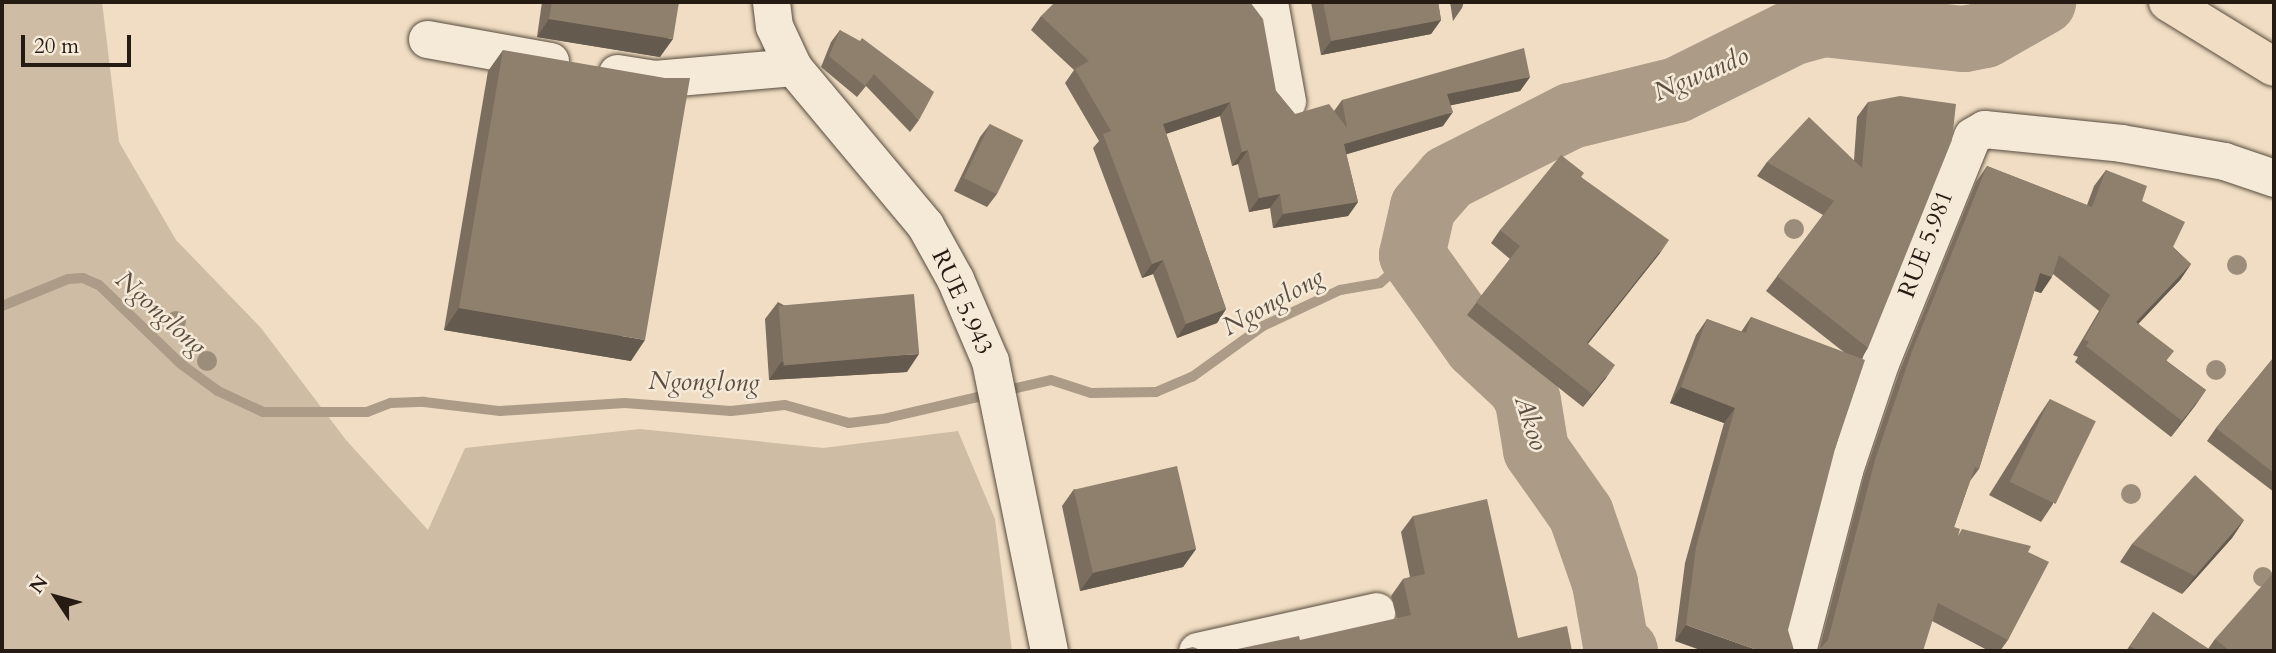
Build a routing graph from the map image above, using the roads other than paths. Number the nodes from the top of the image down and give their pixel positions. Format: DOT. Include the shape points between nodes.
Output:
graph roads {
  1 [pos="771,2"];
  2 [pos="1269,2"];
  3 [pos="2168,2"];
  4 [pos="428,39"];
  5 [pos="793,67"];
  6 [pos="2274,67"];
  7 [pos="1287,101"];
  8 [pos="2274,178"];
  9 [pos="1377,611"];
  10 [pos="1049,651"];
  11 [pos="1198,651"];
  12 [pos="1797,651"];
  1 -- 5 [label="street, RUE 5.943" via="774,26"];
  2 -- 7 [label="street"];
  3 -- 6 [label="highway"];
  4 -- 5 [label="street" via="654,79"];
  5 -- 10 [label="street, RUE 5.943" via="925,225 990,361"];
  8 -- 12 [label="street, RUE 5.981" via="2224,161 2121,143 1984,129 1972,136 1880,363 1844,470"];
  9 -- 11 [label="street"];
}
